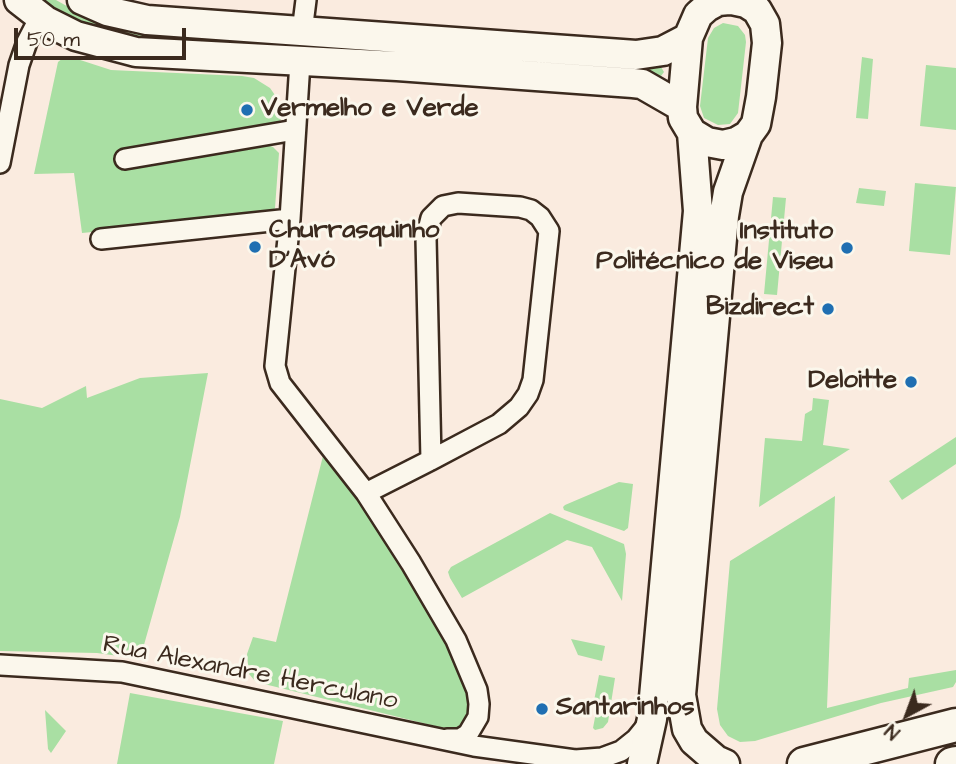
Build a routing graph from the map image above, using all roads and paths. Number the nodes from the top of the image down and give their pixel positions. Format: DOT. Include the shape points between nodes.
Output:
graph roads {
  1 [pos="82,0"];
  2 [pos="306,0"];
  3 [pos="743,3"];
  4 [pos="29,8"];
  5 [pos="697,18"];
  6 [pos="302,32"];
  7 [pos="300,62"];
  8 [pos="682,107"];
  9 [pos="295,130"];
  10 [pos="692,133"];
  11 [pos="748,135"];
  12 [pos="125,159"];
  13 [pos="0,163"];
  14 [pos="290,219"];
  15 [pos="101,239"];
  16 [pos="431,460"];
  17 [pos="366,493"];
  18 [pos="0,665"];
  19 [pos="652,719"];
  20 [pos="956,725"];
  21 [pos="447,739"];
  22 [pos="642,764"];
  23 [pos="725,764"];
  24 [pos="804,764"];
  1 -- 6 [label="street" via="147,20"];
  2 -- 6 [label="street"];
  3 -- 5 [label="street" via="718,1"];
  3 -- 11 [label="street" via="765,24 758,120"];
  4 -- 7 [label="street" via="76,36 136,52"];
  4 -- 13 [label="street" via="27,42"];
  5 -- 6 [label="street" via="663,51 636,55"];
  5 -- 8 [label="street"];
  7 -- 8 [label="street" via="634,83"];
  7 -- 9 [label="street"];
  8 -- 10 [label="street"];
  9 -- 12 [label="street"];
  9 -- 14 [label="street"];
  10 -- 11 [label="street" via="723,145"];
  10 -- 19 [label="street" via="699,200"];
  11 -- 23 [label="street" via="724,216 681,695 694,741"];
  14 -- 15 [label="street"];
  14 -- 17 [label="street" via="275,366 290,397"];
  16 -- 16 [label="street" via="499,424 528,394 549,231 531,210 458,203 443,206 431,218 426,239"];
  16 -- 17 [label="street"];
  17 -- 21 [label="street" via="456,640 477,690 478,717 468,734"];
  18 -- 21 [label="street, Rua Alexandre Herculano" via="122,672"];
  19 -- 21 [label="street, Rua Alexandre Herculano" via="621,751 602,758 541,757"];
  19 -- 22 [label="street"];
  20 -- 24 [label="main road"];
}
